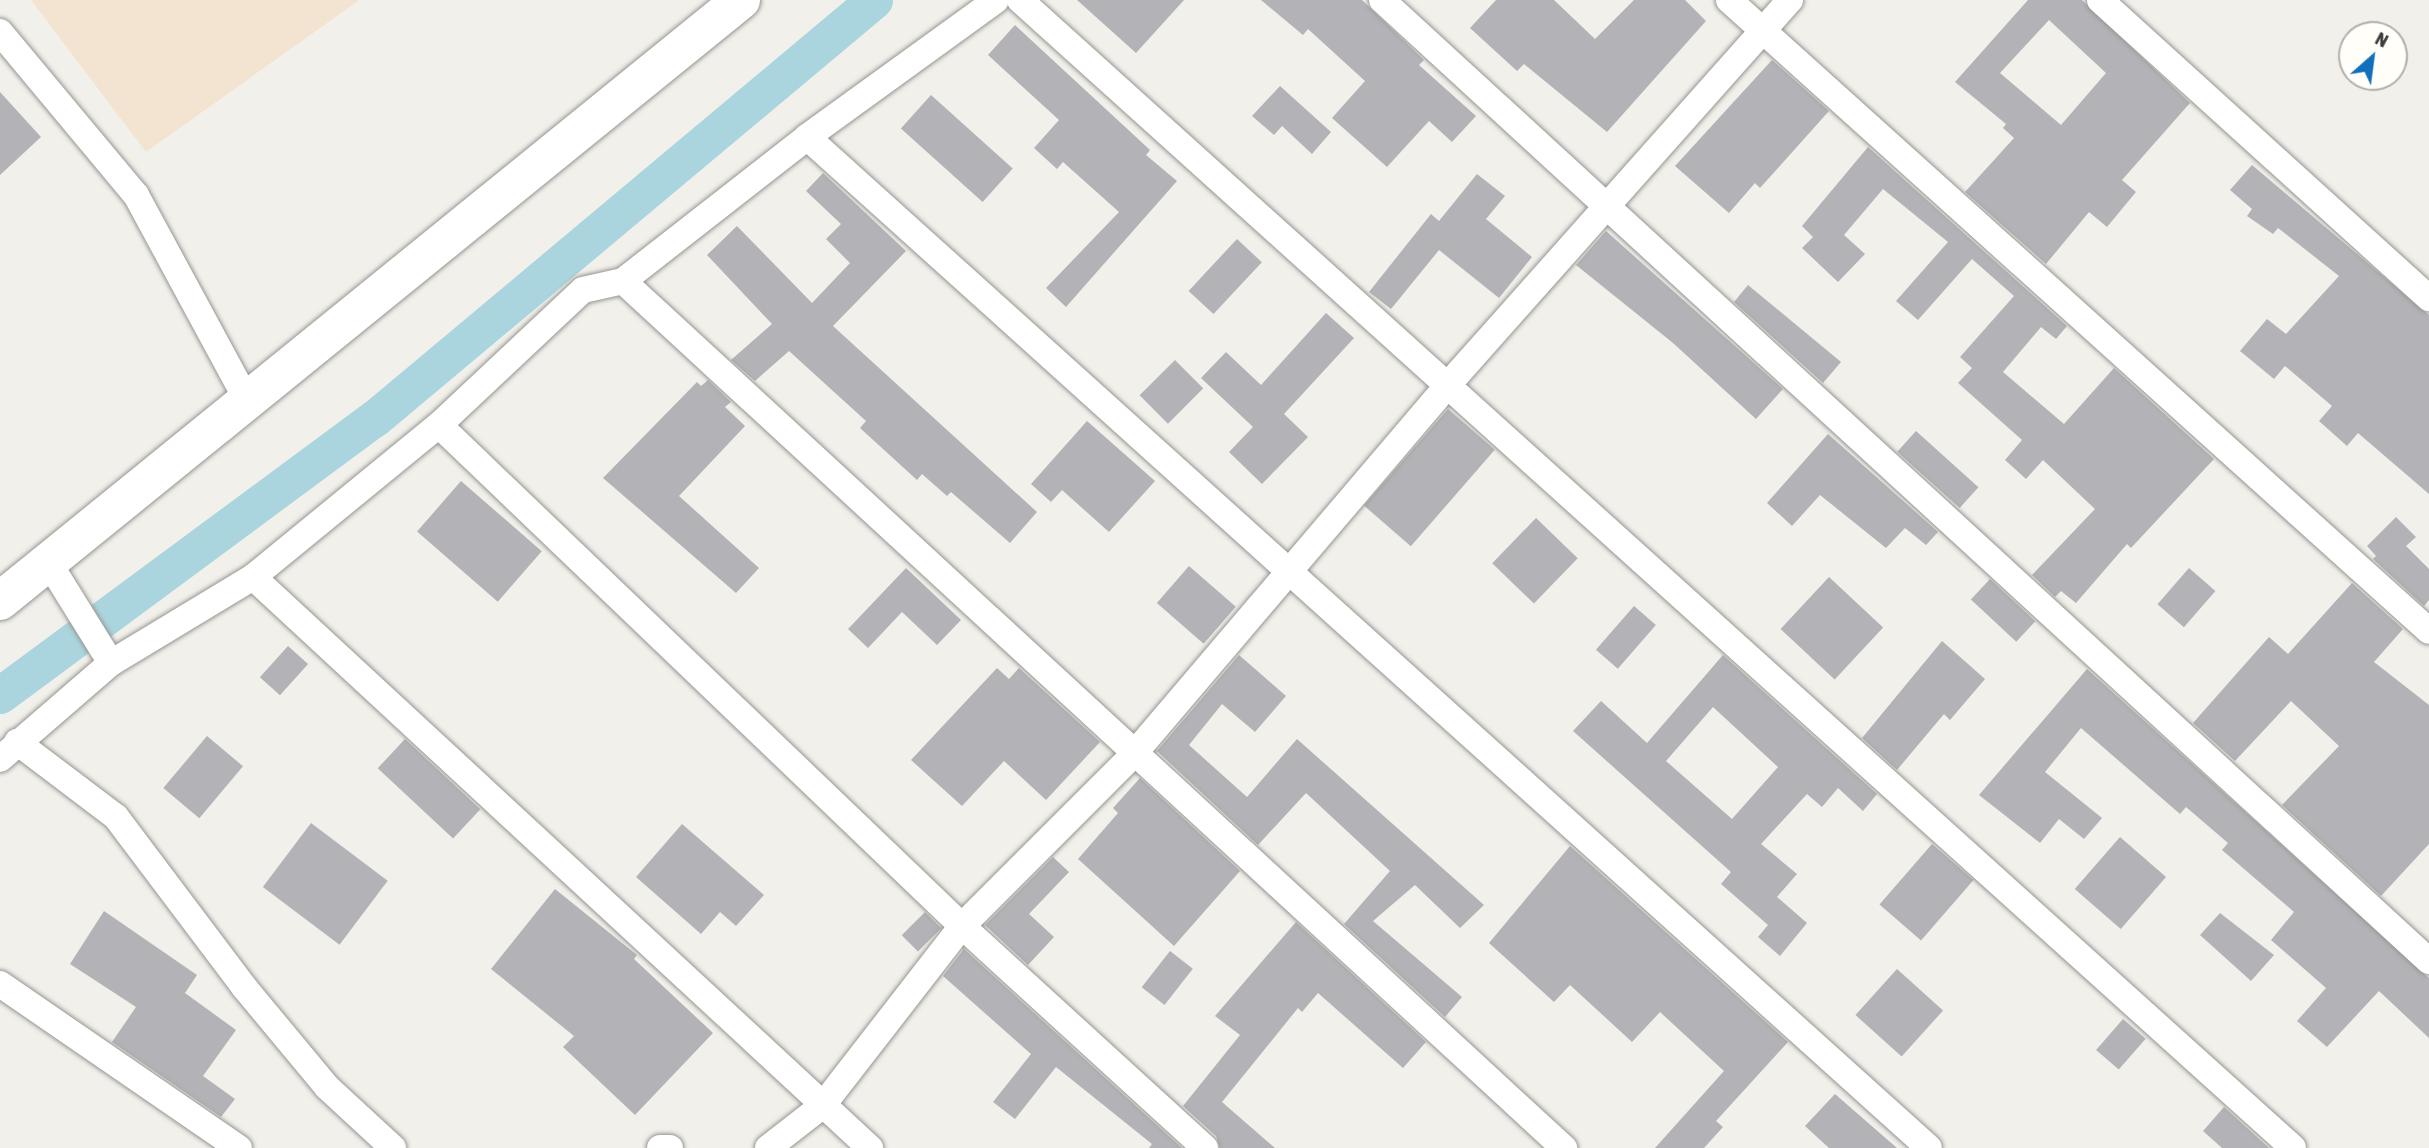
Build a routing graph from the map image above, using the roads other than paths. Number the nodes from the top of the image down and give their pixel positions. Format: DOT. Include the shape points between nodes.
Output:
graph roads {
  1 [pos="741,0"];
  2 [pos="996,0"];
  3 [pos="1020,0"];
  4 [pos="1382,0"];
  5 [pos="1729,0"];
  6 [pos="1790,0"];
  7 [pos="2100,0"];
  8 [pos="0,32"];
  9 [pos="1762,32"];
  10 [pos="807,137"];
  11 [pos="1604,206"];
  12 [pos="623,281"];
  13 [pos="2429,298"];
  14 [pos="1446,387"];
  15 [pos="247,400"];
  16 [pos="439,425"];
  17 [pos="47,560"];
  18 [pos="1289,572"];
  19 [pos="253,577"];
  20 [pos="0,601"];
  21 [pos="2429,631"];
  22 [pos="111,663"];
  23 [pos="9,750"];
  24 [pos="1133,755"];
  25 [pos="962,926"];
  26 [pos="2429,961"];
  27 [pos="0,985"];
  28 [pos="823,1105"];
  29 [pos="239,1148"];
  30 [pos="393,1148"];
  31 [pos="660,1148"];
  32 [pos="670,1148"];
  33 [pos="768,1148"];
  34 [pos="870,1148"];
  35 [pos="1205,1148"];
  36 [pos="1564,1148"];
  37 [pos="1929,1148"];
  38 [pos="2293,1148"];
  1 -- 15 [label="street"];
  2 -- 10 [label="street"];
  3 -- 14 [label="street"];
  4 -- 11 [label="street"];
  5 -- 9 [label="street"];
  6 -- 9 [label="street"];
  7 -- 13 [label="street"];
  8 -- 15 [label="street" via="136,195"];
  9 -- 11 [label="street"];
  9 -- 21 [label="street"];
  10 -- 12 [label="street"];
  10 -- 18 [label="street"];
  11 -- 14 [label="street"];
  11 -- 26 [label="street"];
  12 -- 16 [label="street" via="583,290"];
  12 -- 24 [label="street"];
  14 -- 18 [label="street"];
  14 -- 38 [label="street"];
  15 -- 17 [label="street"];
  16 -- 19 [label="street"];
  16 -- 25 [label="street"];
  17 -- 20 [label="street"];
  17 -- 22 [label="street"];
  18 -- 24 [label="street"];
  18 -- 37 [label="street"];
  19 -- 22 [label="street"];
  19 -- 28 [label="street"];
  22 -- 23 [label="street"];
  23 -- 30 [label="street" via="116,817 244,987 327,1087"];
  24 -- 25 [label="street"];
  24 -- 36 [label="street"];
  25 -- 28 [label="street"];
  25 -- 35 [label="street"];
  27 -- 29 [label="street"];
  28 -- 33 [label="street"];
  28 -- 34 [label="street"];
  31 -- 32 [label="street"];
}
